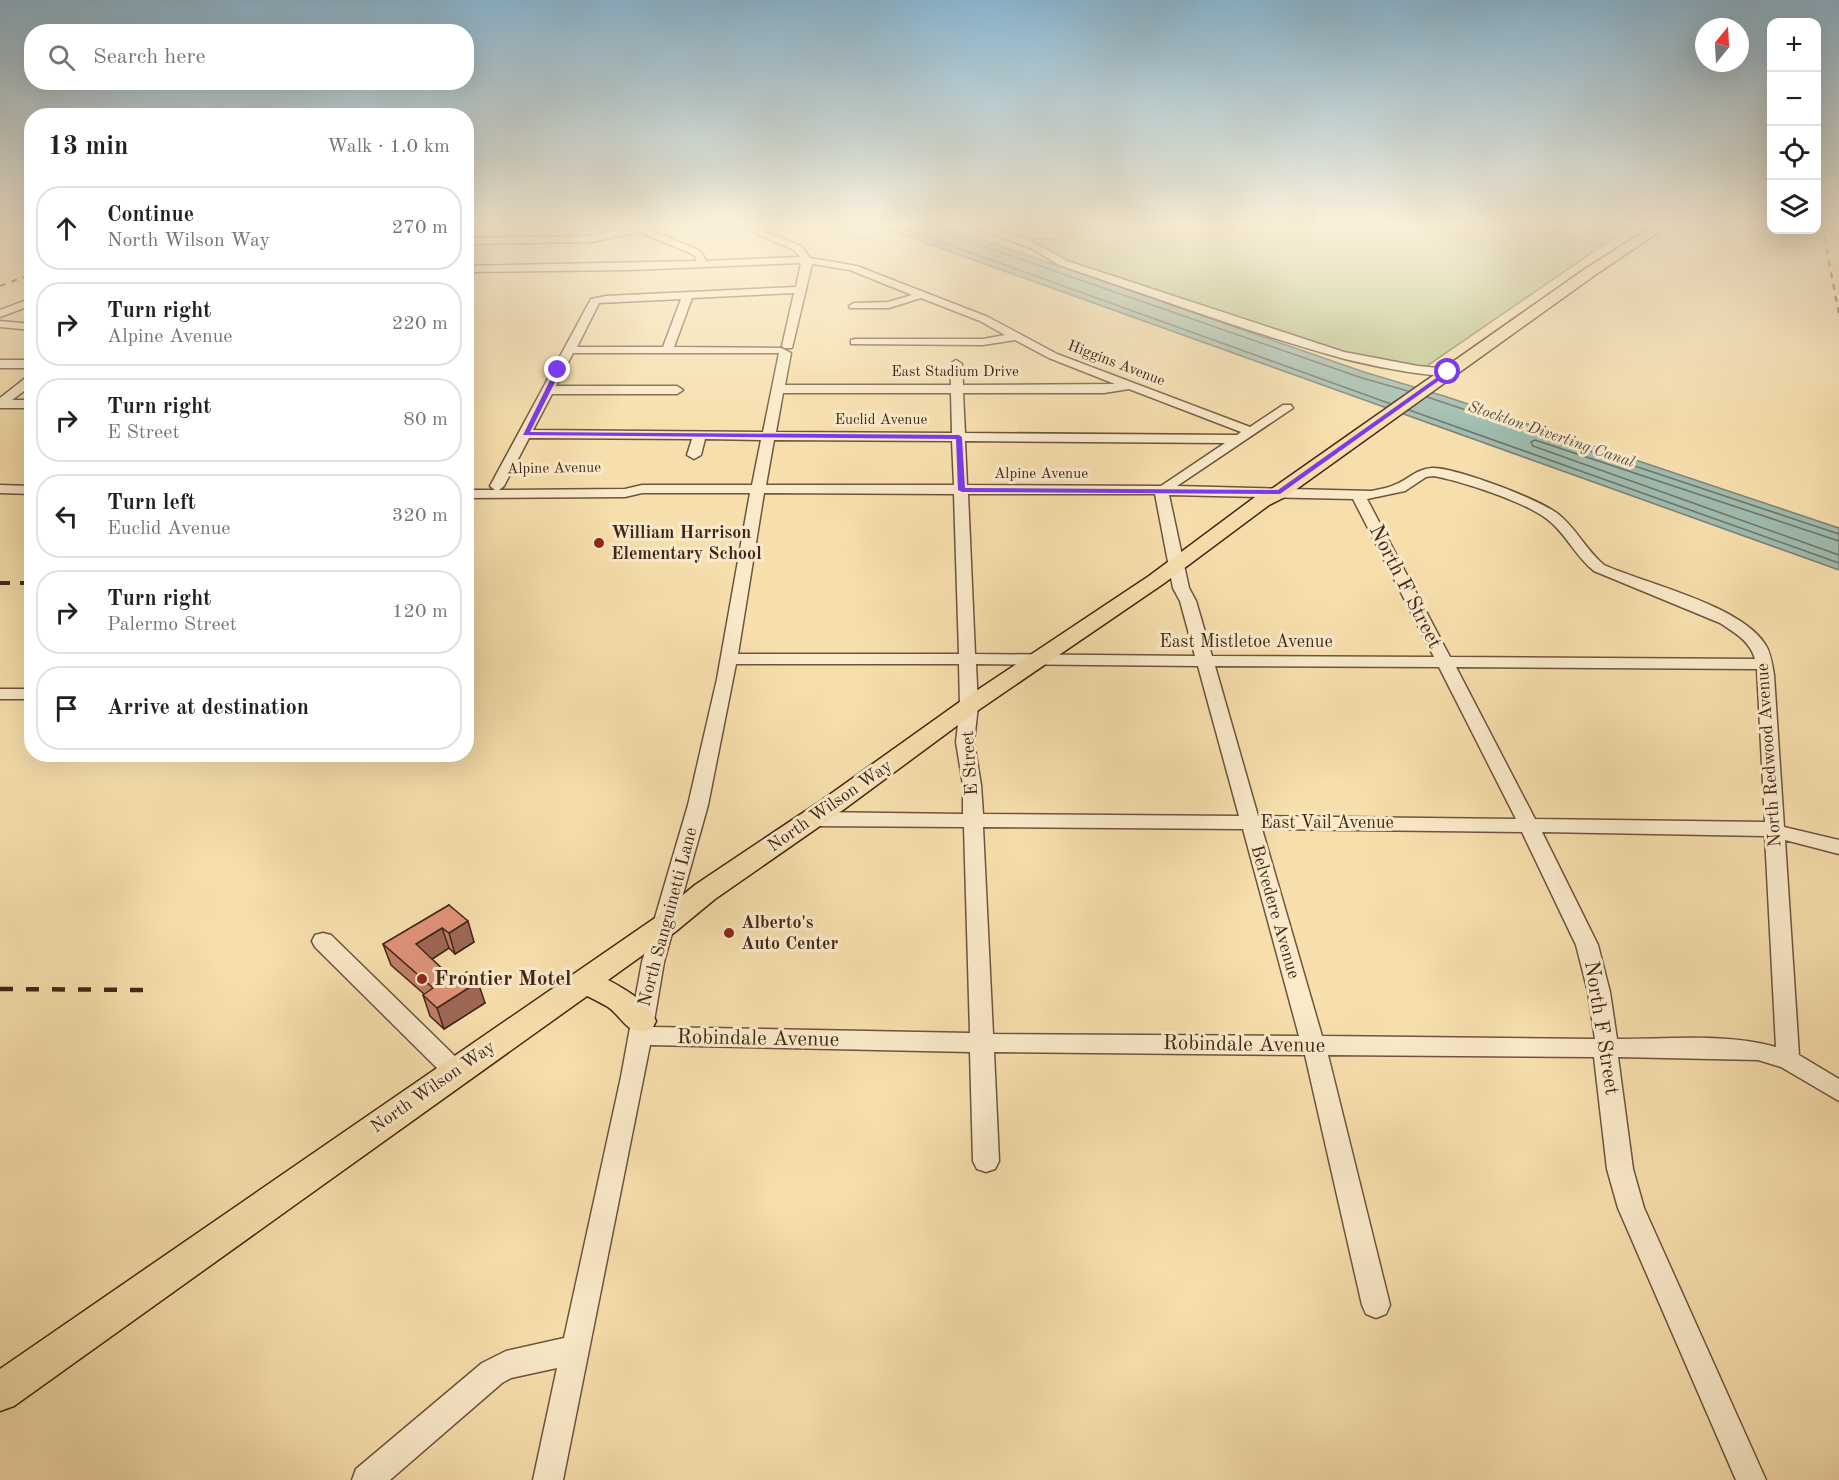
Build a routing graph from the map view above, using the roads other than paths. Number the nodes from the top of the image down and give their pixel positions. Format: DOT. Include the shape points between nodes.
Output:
graph roads {
  1 [pos="709,294"];
  2 [pos="800,294"];
  3 [pos="1157,294"];
  4 [pos="1559,294"];
  5 [pos="688,295"];
  6 [pos="921,295"];
  7 [pos="24,304"];
  8 [pos="854,306"];
  9 [pos="0,314"];
  10 [pos="0,324"];
  11 [pos="24,326"];
  12 [pos="1018,336"];
  13 [pos="855,342"];
  14 [pos="954,342"];
  15 [pos="569,350"];
  16 [pos="667,350"];
  17 [pos="783,350"];
  18 [pos="0,364"];
  19 [pos="24,364"];
  20 [pos="1443,376"];
  21 [pos="24,385"];
  22 [pos="1130,386"];
  23 [pos="779,389"];
  24 [pos="957,389"];
  25 [pos="548,390"];
  26 [pos="677,390"];
  27 [pos="0,404"];
  28 [pos="24,404"];
  29 [pos="1287,408"];
  30 [pos="525,434"];
  31 [pos="1243,435"];
  32 [pos="699,436"];
  33 [pos="770,436"];
  34 [pos="959,437"];
  35 [pos="694,455"];
  36 [pos="1434,472"];
  37 [pos="497,486"];
  38 [pos="474,487"];
  39 [pos="0,489"];
  40 [pos="642,489"];
  41 [pos="24,490"];
  42 [pos="758,490"];
  43 [pos="962,490"];
  44 [pos="1163,491"];
  45 [pos="1280,492"];
  46 [pos="474,494"];
  47 [pos="1358,495"];
  48 [pos="1176,565"];
  49 [pos="729,659"];
  50 [pos="967,659"];
  51 [pos="1039,659"];
  52 [pos="1204,661"];
  53 [pos="1443,662"];
  54 [pos="1764,664"];
  55 [pos="0,693"];
  56 [pos="24,694"];
  57 [pos="969,706"];
  58 [pos="812,819"];
  59 [pos="974,820"];
  60 [pos="1250,822"];
  61 [pos="1528,824"];
  62 [pos="1776,831"];
  63 [pos="1839,846"];
  64 [pos="665,925"];
  65 [pos="323,941"];
  66 [pos="585,981"];
  67 [pos="640,1029"];
  68 [pos="982,1043"];
  69 [pos="1313,1046"];
  70 [pos="1606,1048"];
  71 [pos="1788,1060"];
  72 [pos="455,1071"];
  73 [pos="1839,1091"];
  74 [pos="986,1161"];
  75 [pos="1376,1305"];
  76 [pos="575,1350"];
  77 [pos="0,1392"];
  78 [pos="367,1480"];
  79 [pos="548,1480"];
  80 [pos="1751,1480"];
  1 -- 5 [label="street"];
  2 -- 17 [label="street, North Sanguinetti Lane"];
  3 -- 20 [label="street" via="1342,355"];
  4 -- 20 [label="main road, North Wilson Way"];
  5 -- 15 [label="street" via="598,300"];
  5 -- 16 [label="street"];
  6 -- 8 [label="street" via="889,305"];
  6 -- 12 [label="street, Higgins Avenue"];
  7 -- 9 [label="street"];
  10 -- 11 [label="street"];
  12 -- 14 [label="street"];
  12 -- 22 [label="street, Higgins Avenue" via="1053,356"];
  13 -- 14 [label="street"];
  14 -- 24 [label="street, E Street"];
  15 -- 16 [label="street"];
  15 -- 25 [label="street"];
  16 -- 17 [label="street"];
  17 -- 23 [label="street, North Sanguinetti Lane"];
  18 -- 19 [label="street"];
  20 -- 45 [label="main road, North Wilson Way"];
  21 -- 27 [label="street"];
  22 -- 24 [label="street, East Stadium Drive"];
  22 -- 31 [label="street, Higgins Avenue"];
  23 -- 24 [label="street, East Stadium Drive"];
  23 -- 33 [label="street, North Sanguinetti Lane"];
  24 -- 34 [label="street, E Street"];
  25 -- 26 [label="street"];
  25 -- 30 [label="street"];
  27 -- 28 [label="street"];
  29 -- 31 [label="street"];
  30 -- 32 [label="street, Euclid Avenue"];
  30 -- 37 [label="street"];
  31 -- 34 [label="street, Euclid Avenue"];
  31 -- 44 [label="street"];
  32 -- 33 [label="street, Euclid Avenue"];
  32 -- 35 [label="street"];
  33 -- 34 [label="street, Euclid Avenue"];
  33 -- 42 [label="street, North Sanguinetti Lane"];
  34 -- 43 [label="street, E Street"];
  36 -- 47 [label="street, Alpine Avenue" via="1386,493"];
  36 -- 54 [label="street, North Redwood Avenue" via="1544,511 1562,526 1592,563 1733,625 1757,645"];
  37 -- 38 [label="street, Alpine Avenue"];
  37 -- 40 [label="street, Alpine Avenue" via="624,484"];
  39 -- 41 [label="street"];
  40 -- 42 [label="street, Alpine Avenue"];
  40 -- 46 [label="street, Alpine Avenue" via="625,493"];
  42 -- 43 [label="street, Alpine Avenue"];
  42 -- 49 [label="street, North Sanguinetti Lane"];
  43 -- 44 [label="street, Alpine Avenue"];
  43 -- 50 [label="street, E Street"];
  44 -- 45 [label="street, Alpine Avenue"];
  44 -- 48 [label="street, Belvedere Avenue"];
  45 -- 47 [label="street, Alpine Avenue"];
  45 -- 48 [label="main road, North Wilson Way"];
  47 -- 53 [label="street, North F Street"];
  48 -- 51 [label="main road, North Wilson Way"];
  48 -- 52 [label="street, Belvedere Avenue"];
  49 -- 50 [label="street, East Mistletoe Avenue"];
  49 -- 64 [label="street, North Sanguinetti Lane" via="698,805"];
  50 -- 51 [label="street, East Mistletoe Avenue"];
  50 -- 57 [label="street, E Street"];
  51 -- 52 [label="street, East Mistletoe Avenue"];
  51 -- 57 [label="main road, North Wilson Way"];
  52 -- 53 [label="street, East Mistletoe Avenue"];
  52 -- 60 [label="street, Belvedere Avenue"];
  53 -- 54 [label="street, East Mistletoe Avenue"];
  53 -- 61 [label="street, North F Street"];
  54 -- 62 [label="street, North Redwood Avenue"];
  55 -- 56 [label="street"];
  57 -- 58 [label="main road, North Wilson Way"];
  57 -- 59 [label="street, E Street" via="965,742"];
  58 -- 59 [label="street, East Vail Avenue"];
  58 -- 64 [label="main road, North Wilson Way" via="705,892"];
  59 -- 60 [label="street, East Vail Avenue"];
  59 -- 68 [label="street, E Street"];
  60 -- 61 [label="street, East Vail Avenue"];
  60 -- 69 [label="street, Belvedere Avenue"];
  61 -- 62 [label="street, East Vail Avenue"];
  61 -- 70 [label="street, North F Street" via="1587,945 1599,992"];
  62 -- 63 [label="street, East Vail Avenue"];
  62 -- 71 [label="street, North Redwood Avenue"];
  64 -- 66 [label="main road, North Wilson Way"];
  64 -- 67 [label="street, North Sanguinetti Lane" via="653,962"];
  65 -- 72 [label="street"];
  66 -- 67 [label="main road" via="620,1000"];
  66 -- 72 [label="main road, North Wilson Way"];
  67 -- 68 [label="street, Robindale Avenue"];
  67 -- 76 [label="street, North Sanguinetti Lane"];
  68 -- 69 [label="street, Robindale Avenue"];
  68 -- 74 [label="street, E Street"];
  69 -- 70 [label="street, Robindale Avenue"];
  69 -- 75 [label="street, Belvedere Avenue"];
  70 -- 71 [label="street, Robindale Avenue" via="1728,1049 1758,1051"];
  70 -- 80 [label="street, North F Street" via="1620,1169 1631,1208"];
  71 -- 73 [label="street, Robindale Avenue"];
  72 -- 77 [label="main road, North Wilson Way"];
  76 -- 78 [label="street" via="506,1365"];
  76 -- 79 [label="street, North Sanguinetti Lane"];
}
